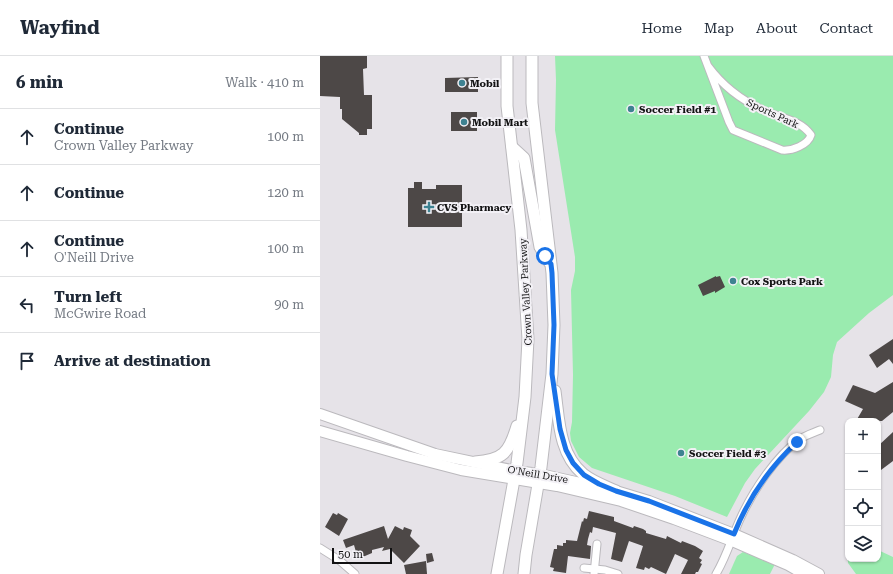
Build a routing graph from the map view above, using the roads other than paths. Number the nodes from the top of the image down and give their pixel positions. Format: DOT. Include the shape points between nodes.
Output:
graph roads {
  1 [pos="507,56"];
  2 [pos="532,56"];
  3 [pos="704,56"];
  4 [pos="708,66"];
  5 [pos="512,147"];
  6 [pos="551,264"];
  7 [pos="552,374"];
  8 [pos="525,397"];
  9 [pos="320,414"];
  10 [pos="820,430"];
  11 [pos="320,431"];
  12 [pos="475,462"];
  13 [pos="515,475"];
  14 [pos="540,478"];
  15 [pos="616,491"];
  16 [pos="733,538"];
  17 [pos="597,544"];
  18 [pos="320,548"];
  19 [pos="584,568"];
  20 [pos="594,571"];
  21 [pos="355,574"];
  22 [pos="497,574"];
  23 [pos="524,574"];
  24 [pos="618,574"];
  25 [pos="716,574"];
  26 [pos="804,574"];
  27 [pos="819,574"];
  1 -- 5 [label="main road, Crown Valley Parkway" via="507,106"];
  2 -- 6 [label="main road" via="532,104"];
  3 -- 4 [label="street, Sports Park"];
  4 -- 4 [label="street, Sports Park" via="733,130 782,150 789,150 809,141 811,135 802,126 762,110 743,99 721,82"];
  5 -- 6 [label="main road" via="524,158 540,247"];
  5 -- 8 [label="main road, Crown Valley Parkway" via="521,230 528,339"];
  6 -- 7 [label="main road" via="554,325"];
  7 -- 14 [label="main road"];
  7 -- 15 [label="main road" via="560,429 573,463 584,475"];
  8 -- 12 [label="main road" via="513,439 504,454 488,462"];
  8 -- 13 [label="main road, Crown Valley Parkway"];
  9 -- 12 [label="main road, O'Neill Drive" via="435,454"];
  10 -- 16 [label="street" via="801,438 768,473 741,517"];
  11 -- 13 [label="main road, O'Neill Drive" via="448,467"];
  12 -- 13 [label="main road, O'Neill Drive"];
  13 -- 14 [label="main road, O'Neill Drive"];
  13 -- 22 [label="main road, Crown Valley Parkway"];
  14 -- 15 [label="main road, O'Neill Drive"];
  14 -- 16 [label="main road, O'Neill Drive" via="621,501"];
  14 -- 23 [label="main road"];
  15 -- 16 [label="main road, O'Neill Drive" via="649,501"];
  16 -- 25 [label="street"];
  16 -- 26 [label="main road, O'Neill Drive"];
  16 -- 27 [label="main road, O'Neill Drive" via="793,560"];
  17 -- 20 [label="street"];
  18 -- 21 [label="street"];
  19 -- 20 [label="street"];
  20 -- 24 [label="street" via="605,570"];
}
